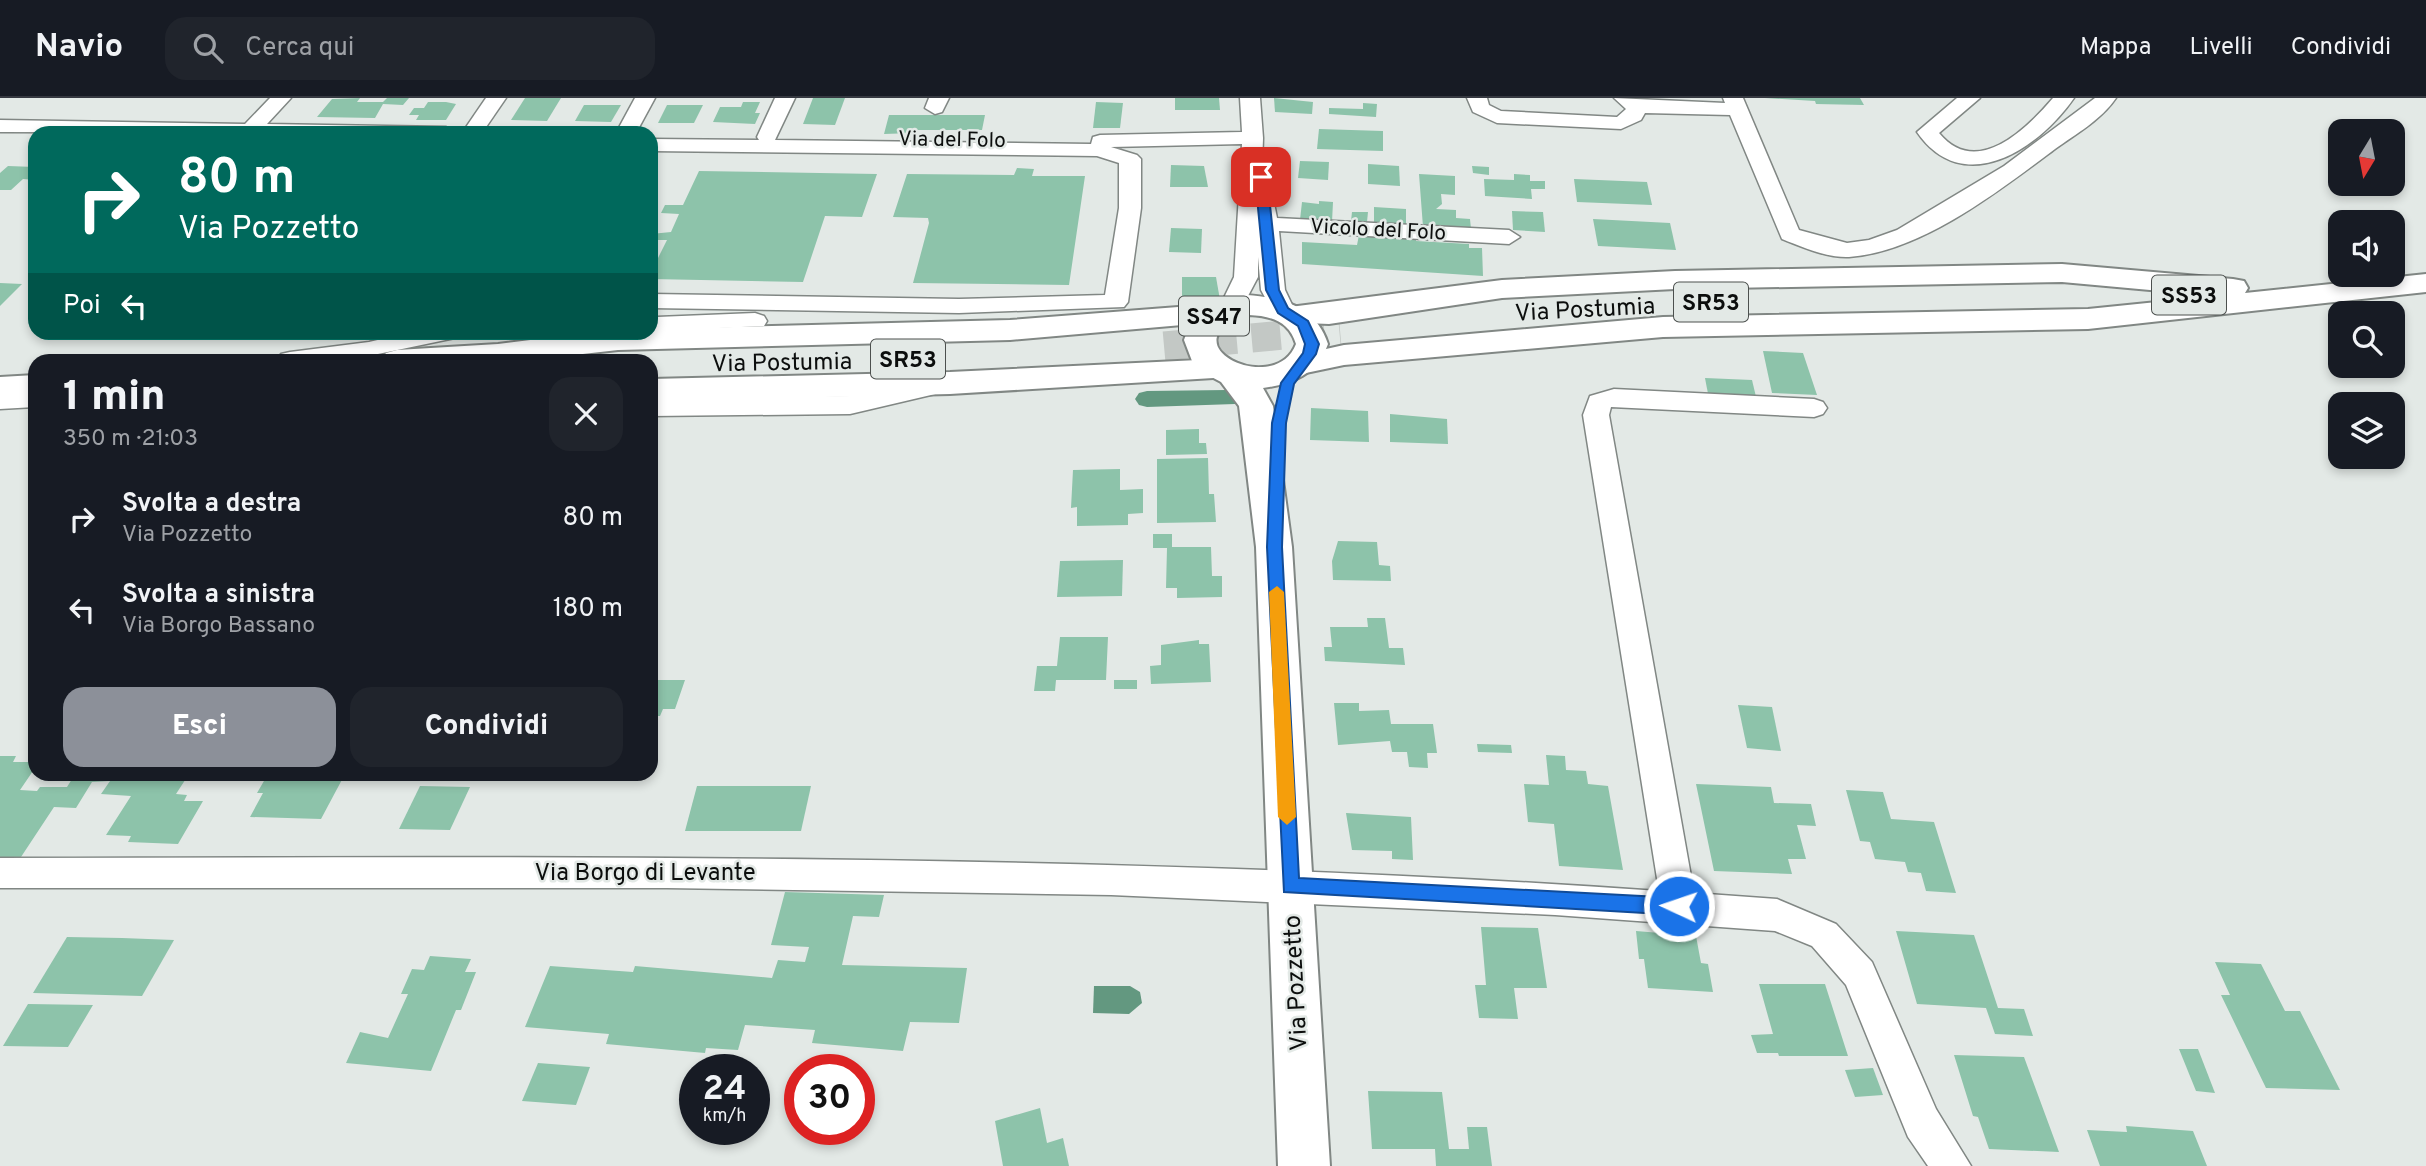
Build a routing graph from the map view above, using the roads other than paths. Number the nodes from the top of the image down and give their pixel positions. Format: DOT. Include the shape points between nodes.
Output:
graph roads {
  1 [pos="281,98"];
  2 [pos="496,98"];
  3 [pos="645,98"];
  4 [pos="785,98"];
  5 [pos="1250,98"];
  6 [pos="1477,98"];
  7 [pos="1970,98"];
  8 [pos="2064,98"];
  9 [pos="2106,98"];
  10 [pos="1630,103"];
  11 [pos="1735,103"];
  12 [pos="0,126"];
  13 [pos="28,126"];
  14 [pos="254,126"];
  15 [pos="477,126"];
  16 [pos="630,126"];
  17 [pos="658,136"];
  18 [pos="768,137"];
  19 [pos="1253,138"];
  20 [pos="658,145"];
  21 [pos="684,145"];
  22 [pos="658,161"];
  23 [pos="1258,224"];
  24 [pos="1509,237"];
  25 [pos="2426,283"];
  26 [pos="2294,295"];
  27 [pos="2083,296"];
  28 [pos="2426,297"];
  29 [pos="658,301"];
  30 [pos="1224,311"];
  31 [pos="1288,313"];
  32 [pos="658,317"];
  33 [pos="1010,330"];
  34 [pos="1340,330"];
  35 [pos="658,339"];
  36 [pos="413,340"];
  37 [pos="618,340"];
  38 [pos="1164,346"];
  39 [pos="337,354"];
  40 [pos="498,354"];
  41 [pos="658,365"];
  42 [pos="1299,365"];
  43 [pos="1226,372"];
  44 [pos="950,383"];
  45 [pos="28,386"];
  46 [pos="0,388"];
  47 [pos="658,390"];
  48 [pos="28,398"];
  49 [pos="0,400"];
  50 [pos="658,407"];
  51 [pos="1814,408"];
  52 [pos="1274,547"];
  53 [pos="0,873"];
  54 [pos="1290,886"];
  55 [pos="1679,906"];
  56 [pos="1304,1166"];
  57 [pos="1951,1166"];
  1 -- 14 [label="street"];
  2 -- 15 [label="street"];
  3 -- 16 [label="street"];
  4 -- 18 [label="street"];
  5 -- 19 [label="street"];
  6 -- 10 [label="street" via="1480,108 1497,117 1621,123 1634,116"];
  7 -- 8 [label="street" via="1927,132 1947,154 1983,159 2034,132"];
  9 -- 11 [label="street" via="2011,173 1879,246 1847,250 1790,234"];
  10 -- 11 [label="street"];
  12 -- 13 [label="street"];
  17 -- 18 [label="street, Via del Folo"];
  18 -- 19 [label="street, Via del Folo"];
  19 -- 23 [label="street"];
  20 -- 21 [label="street"];
  21 -- 22 [label="street" via="668,162"];
  21 -- 29 [label="street" via="1098,150 1130,159 1130,208 1116,302 959,306"];
  23 -- 24 [label="street, Vicolo del Folo"];
  23 -- 30 [label="street" via="1246,277"];
  23 -- 31 [label="street" via="1273,290"];
  25 -- 26 [label="main road"];
  26 -- 27 [label="main road, SS53"];
  26 -- 28 [label="main road, SS53"];
  26 -- 31 [label="main road" via="2062,273 1803,277 1502,289 1329,314"];
  26 -- 42 [label="main road" via="2088,319 1650,328 1358,354"];
  27 -- 34 [label="main road, Via Postumia / SR53" via="1658,304"];
  30 -- 31 [label="main road, SS47" via="1263,306"];
  30 -- 33 [label="main road"];
  30 -- 43 [label="main road, SS47" via="1199,331 1198,342 1208,362"];
  31 -- 42 [label="main road, SS47" via="1304,323 1312,344"];
  32 -- 33 [label="street" via="851,313"];
  33 -- 35 [label="main road"];
  36 -- 39 [label="street"];
  37 -- 40 [label="main road"];
  38 -- 41 [label="main road, Via Postumia / SR53" via="961,358"];
  42 -- 43 [label="main road" via="1260,378"];
  42 -- 52 [label="main road, Via Pozzetto / SS47" via="1283,394 1279,423"];
  43 -- 44 [label="main road"];
  43 -- 52 [label="main road, Via Pozzetto / SS47" via="1251,394 1256,406"];
  44 -- 47 [label="main road"];
  44 -- 50 [label="street" via="850,405"];
  45 -- 46 [label="main road"];
  48 -- 49 [label="street"];
  51 -- 55 [label="street" via="1614,398 1599,402 1596,415"];
  52 -- 54 [label="main road, Via Pozzetto / SS47"];
  53 -- 54 [label="street, Via Borgo di Levante" via="843,873"];
  54 -- 55 [label="street, Via Borgo di Levante"];
  54 -- 56 [label="main road, Via Pozzetto / SS47"];
  55 -- 57 [label="street, Via Borgo di Levante" via="1777,915 1824,935 1859,974 1922,1123"];
}
